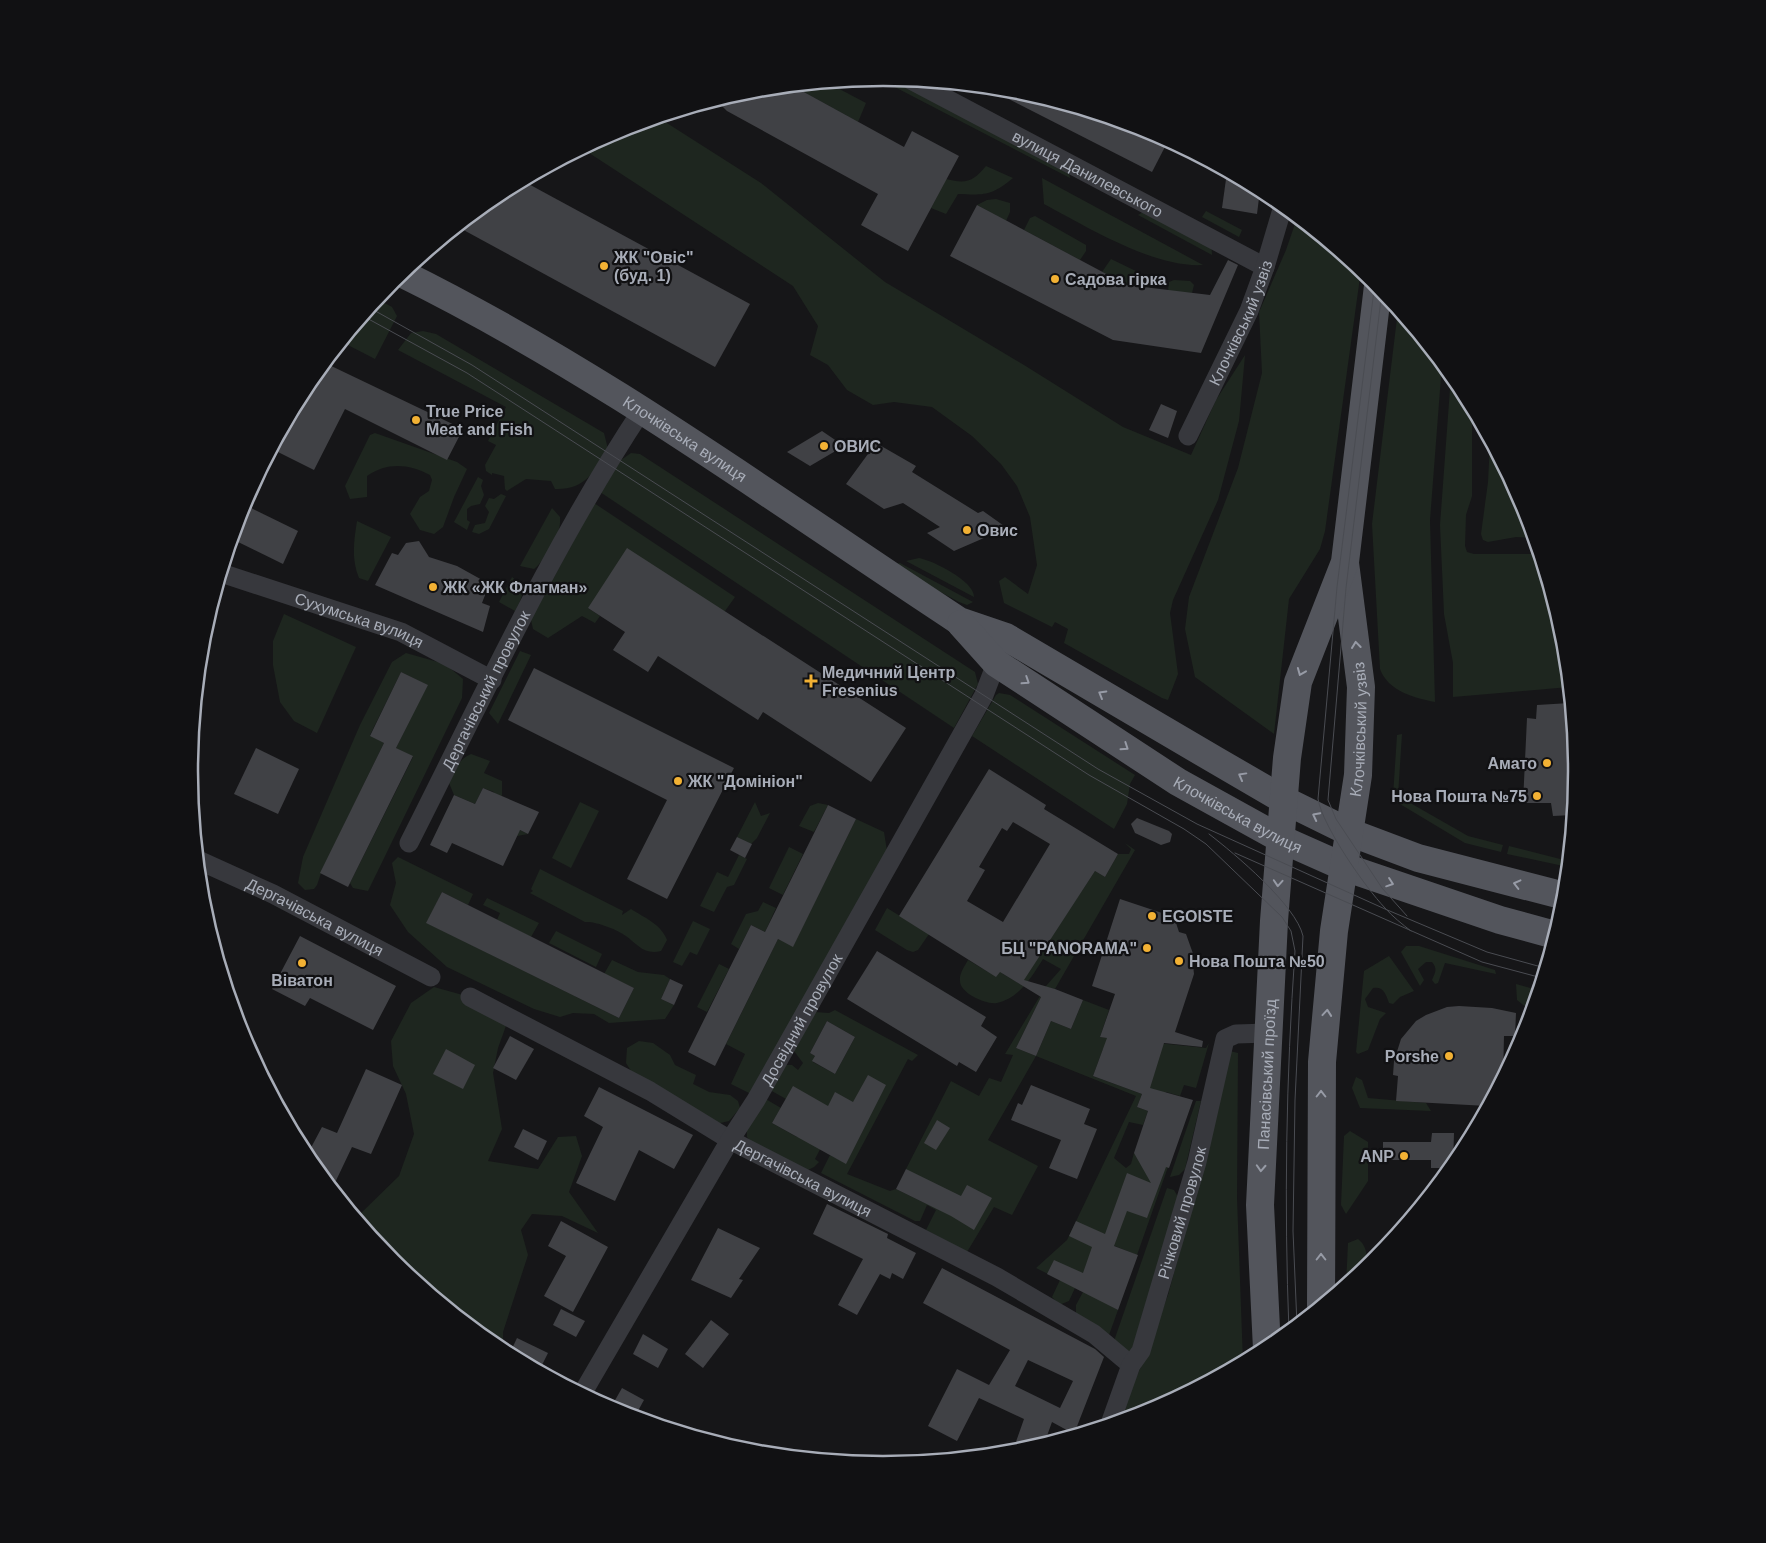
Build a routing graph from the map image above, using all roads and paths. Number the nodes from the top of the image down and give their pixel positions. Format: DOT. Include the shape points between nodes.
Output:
graph roads {
  1 [pos="926,88"];
  2 [pos="1281,214"];
  3 [pos="1266,267"];
  4 [pos="409,277"];
  5 [pos="1377,297"];
  6 [pos="642,410"];
  7 [pos="1188,436"];
  8 [pos="1344,562"];
  9 [pos="227,575"];
  10 [pos="959,621"];
  11 [pos="1006,638"];
  12 [pos="996,662"];
  13 [pos="492,680"];
  14 [pos="1284,800"];
  15 [pos="1349,832"];
  16 [pos="1281,839"];
  17 [pos="409,843"];
  18 [pos="204,863"];
  19 [pos="1344,867"];
  20 [pos="1557,894"];
  21 [pos="1549,933"];
  22 [pos="431,977"];
  23 [pos="470,998"];
  24 [pos="1268,1033"];
  25 [pos="730,1140"];
  26 [pos="1321,1298"];
  27 [pos="1267,1339"];
  28 [pos="1131,1365"];
  29 [pos="585,1388"];
  30 [pos="1113,1417"];
  1 -- 3 [label="street, вулиця Данилевського"];
  2 -- 3 [label="street, Клочківський узвіз"];
  3 -- 7 [label="street, Клочківський узвіз" via="1250,312"];
  4 -- 6 [label="main road, Клочківська вулиця" via="561,360"];
  5 -- 8 [label="main road, Клочківський узвіз"];
  6 -- 10 [label="main road, Клочківська вулиця"];
  6 -- 13 [label="street, Дергачівський провулок" via="608,463"];
  8 -- 14 [label="main road, Клочківський узвіз, one-way" via="1298,682"];
  15 -- 8 [label="main road, Клочківський узвіз, one-way" via="1358,775 1361,687"];
  9 -- 13 [label="street, Сухумська вулиця" via="401,632"];
  10 -- 11 [label="main road, Клочківська вулиця"];
  10 -- 12 [label="main road, Клочківська вулиця"];
  11 -- 12 [label="street, Досвідний провулок"];
  14 -- 11 [label="main road, Клочківська вулиця, one-way"];
  12 -- 16 [label="main road, Клочківська вулиця, one-way" via="1178,782"];
  12 -- 25 [label="street, Досвідний провулок" via="984,695 756,1100"];
  13 -- 17 [label="street, Дергачівський провулок"];
  15 -- 14 [label="main road, Клочківська вулиця, one-way"];
  14 -- 16 [label="main road, Панасівський проїзд"];
  15 -- 19 [label="main road, Клочківський узвіз"];
  20 -- 15 [label="main road, Клочківська вулиця, one-way" via="1418,858"];
  16 -- 19 [label="main road, Клочківська вулиця"];
  16 -- 24 [label="main road, Панасівський проїзд, one-way"];
  18 -- 22 [label="street, Дергачівська вулиця" via="273,894"];
  19 -- 21 [label="main road, Клочківська вулиця, one-way"];
  26 -- 19 [label="main road, one-way" via="1322,1078 1334,931"];
  23 -- 25 [label="street, Дергачівська вулиця" via="650,1091"];
  24 -- 27 [label="main road, Панасівський проїзд, one-way" via="1260,1205"];
  24 -- 28 [label="street, Річковий провулок" via="1236,1034 1225,1039 1197,1162 1141,1351"];
  25 -- 28 [label="street, Дергачівська вулиця" via="997,1277 1094,1334"];
  25 -- 29 [label="street, Досвідний провулок"];
  28 -- 30 [label="street, Річковий провулок"];
}
